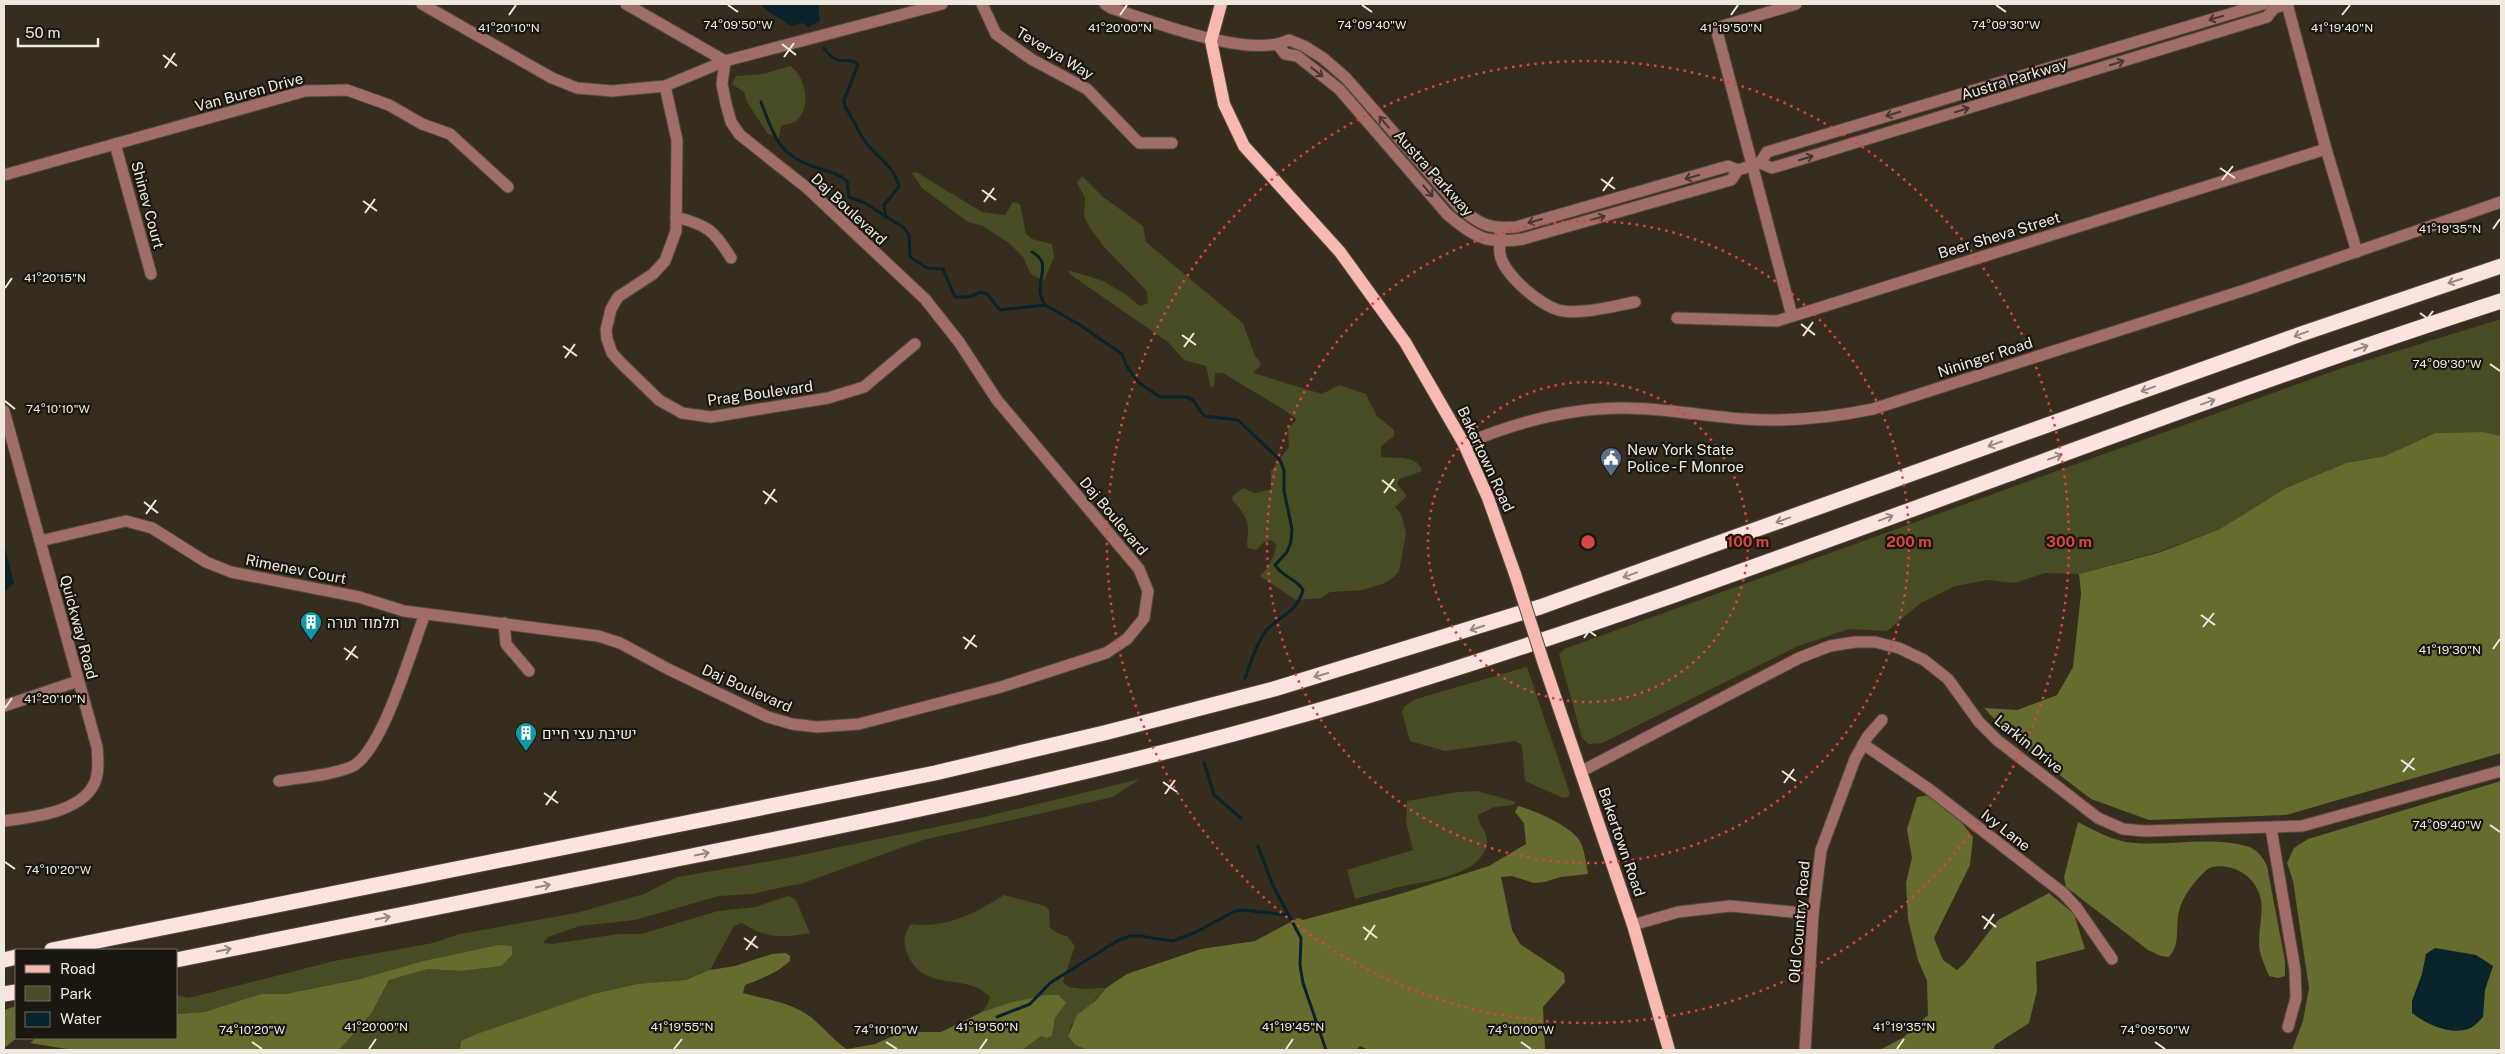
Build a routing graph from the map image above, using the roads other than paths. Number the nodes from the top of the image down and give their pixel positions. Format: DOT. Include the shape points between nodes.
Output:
graph roads {
  1 [pos="422,4"];
  2 [pos="626,4"];
  3 [pos="942,4"];
  4 [pos="982,4"];
  5 [pos="1105,4"];
  6 [pos="1221,4"];
  7 [pos="1796,4"];
  8 [pos="2287,4"];
  9 [pos="2266,5"];
  10 [pos="1211,40"];
  11 [pos="1278,45"];
  12 [pos="725,61"];
  13 [pos="666,86"];
  14 [pos="1172,143"];
  15 [pos="116,144"];
  16 [pos="2326,149"];
  17 [pos="1756,164"];
  18 [pos="1738,170"];
  19 [pos="4,176"];
  20 [pos="508,188"];
  21 [pos="2501,202"];
  22 [pos="676,217"];
  23 [pos="1500,228"];
  24 [pos="1500,243"];
  25 [pos="2357,252"];
  26 [pos="731,258"];
  27 [pos="2501,266"];
  28 [pos="151,274"];
  29 [pos="2501,301"];
  30 [pos="1635,302"];
  31 [pos="1792,316"];
  32 [pos="1677,318"];
  33 [pos="915,344"];
  34 [pos="4,411"];
  35 [pos="1464,444"];
  36 [pos="40,541"];
  37 [pos="425,614"];
  38 [pos="504,623"];
  39 [pos="529,671"];
  40 [pos="78,682"];
  41 [pos="4,706"];
  42 [pos="1882,720"];
  43 [pos="1863,744"];
  44 [pos="2501,771"];
  45 [pos="1580,772"];
  46 [pos="279,781"];
  47 [pos="4,821"];
  48 [pos="2271,828"];
  49 [pos="1813,914"];
  50 [pos="1633,925"];
  51 [pos="57,949"];
  52 [pos="178,960"];
  53 [pos="2112,960"];
  54 [pos="2288,1027"];
  55 [pos="1669,1050"];
  56 [pos="1805,1050"];
  1 -- 13 [label="street" via="552,78 577,88 612,91"];
  2 -- 12 [label="street"];
  3 -- 12 [label="street"];
  4 -- 14 [label="street, Teverya Way" via="996,34 1031,59 1087,89 1139,143"];
  5 -- 10 [label="street"];
  6 -- 10 [label="main road"];
  7 -- 17 [label="street" via="1716,28"];
  8 -- 9 [label="street, Austra Parkway"];
  8 -- 16 [label="street"];
  9 -- 17 [label="street, Austra Parkway, one-way" via="1767,152"];
  17 -- 9 [label="street, Austra Parkway, one-way" via="1772,168 2267,17"];
  10 -- 11 [label="street, Austra Parkway"];
  10 -- 35 [label="main road, Bakertown Road" via="1224,104 1244,146 1313,220 1360,277 1405,342"];
  23 -- 11 [label="street, Austra Parkway, one-way" via="1489,228 1476,222 1459,206 1346,78 1323,58 1289,40"];
  11 -- 24 [label="street, Austra Parkway, one-way" via="1285,54 1297,56 1339,89 1447,214 1465,230"];
  12 -- 13 [label="street"];
  12 -- 38 [label="street, Daj Boulevard" via="722,84 726,104 731,122 740,135 807,188 925,299 959,342 997,400 1139,569 1148,591 1144,618 1127,639 1106,653 1063,669 859,724 818,727 768,717 620,643 598,636"];
  13 -- 22 [label="street, Prag Boulevard" via="677,140"];
  15 -- 19 [label="street, Van Buren Drive"];
  15 -- 20 [label="street, Van Buren Drive" via="305,91 347,90 378,100 422,124 450,134"];
  15 -- 28 [label="street, Shinev Court"];
  16 -- 25 [label="street"];
  16 -- 31 [label="street, Beer Sheva Street"];
  17 -- 18 [label="street, Austra Parkway"];
  17 -- 31 [label="street"];
  18 -- 23 [label="street, Austra Parkway, one-way" via="1728,166 1516,227"];
  24 -- 18 [label="street, Austra Parkway, one-way" via="1731,180"];
  21 -- 25 [label="street, Nininger Road"];
  22 -- 26 [label="street" via="711,230"];
  22 -- 33 [label="street, Prag Boulevard" via="676,231 665,261 653,274 618,298 610,309 606,330 612,353 643,386 670,408 696,417 711,417 828,398 864,387"];
  23 -- 24 [label="street"];
  24 -- 30 [label="street" via="1500,256 1519,284 1540,302 1563,311"];
  25 -- 35 [label="street, Nininger Road" via="1916,396 1851,414 1769,420 1644,409 1603,409 1530,421"];
  27 -- 51 [label="highway, one-way" via="2301,334 1540,607 1274,688 954,769"];
  52 -- 29 [label="highway, one-way" via="967,800 1309,713 1586,626 2300,369"];
  31 -- 32 [label="street, Beer Sheva Street" via="1776,321"];
  34 -- 36 [label="street, Quickway Road"];
  35 -- 45 [label="main road, Bakertown Road, bridge" via="1515,574"];
  36 -- 37 [label="street, Rimenev Court" via="126,521 137,522 206,562 231,572 359,597"];
  36 -- 40 [label="street, Quickway Road"];
  37 -- 38 [label="street, Rimenev Court"];
  37 -- 46 [label="street" via="379,736 367,755 352,766 337,771"];
  38 -- 39 [label="street" via="506,644"];
  40 -- 41 [label="street"];
  40 -- 47 [label="street, Quickway Road" via="97,748 96,779 79,801 60,809"];
  42 -- 43 [label="street, Old Country Road"];
  43 -- 49 [label="street, Old Country Road" via="1821,850"];
  43 -- 53 [label="street, Ivy Lane" via="1898,766 2063,893"];
  44 -- 48 [label="street, Larkin Drive" via="2302,826"];
  45 -- 48 [label="street, Larkin Drive" via="1799,658 1830,646 1875,642 1899,648 1924,660 1948,680 1996,740 2098,818 2145,832"];
  45 -- 50 [label="main road, Bakertown Road"];
  48 -- 54 [label="street" via="2295,970 2296,998"];
  49 -- 50 [label="street" via="1730,906 1678,912"];
  49 -- 56 [label="street, Old Country Road"];
  50 -- 55 [label="main road, Bakertown Road"];
}
